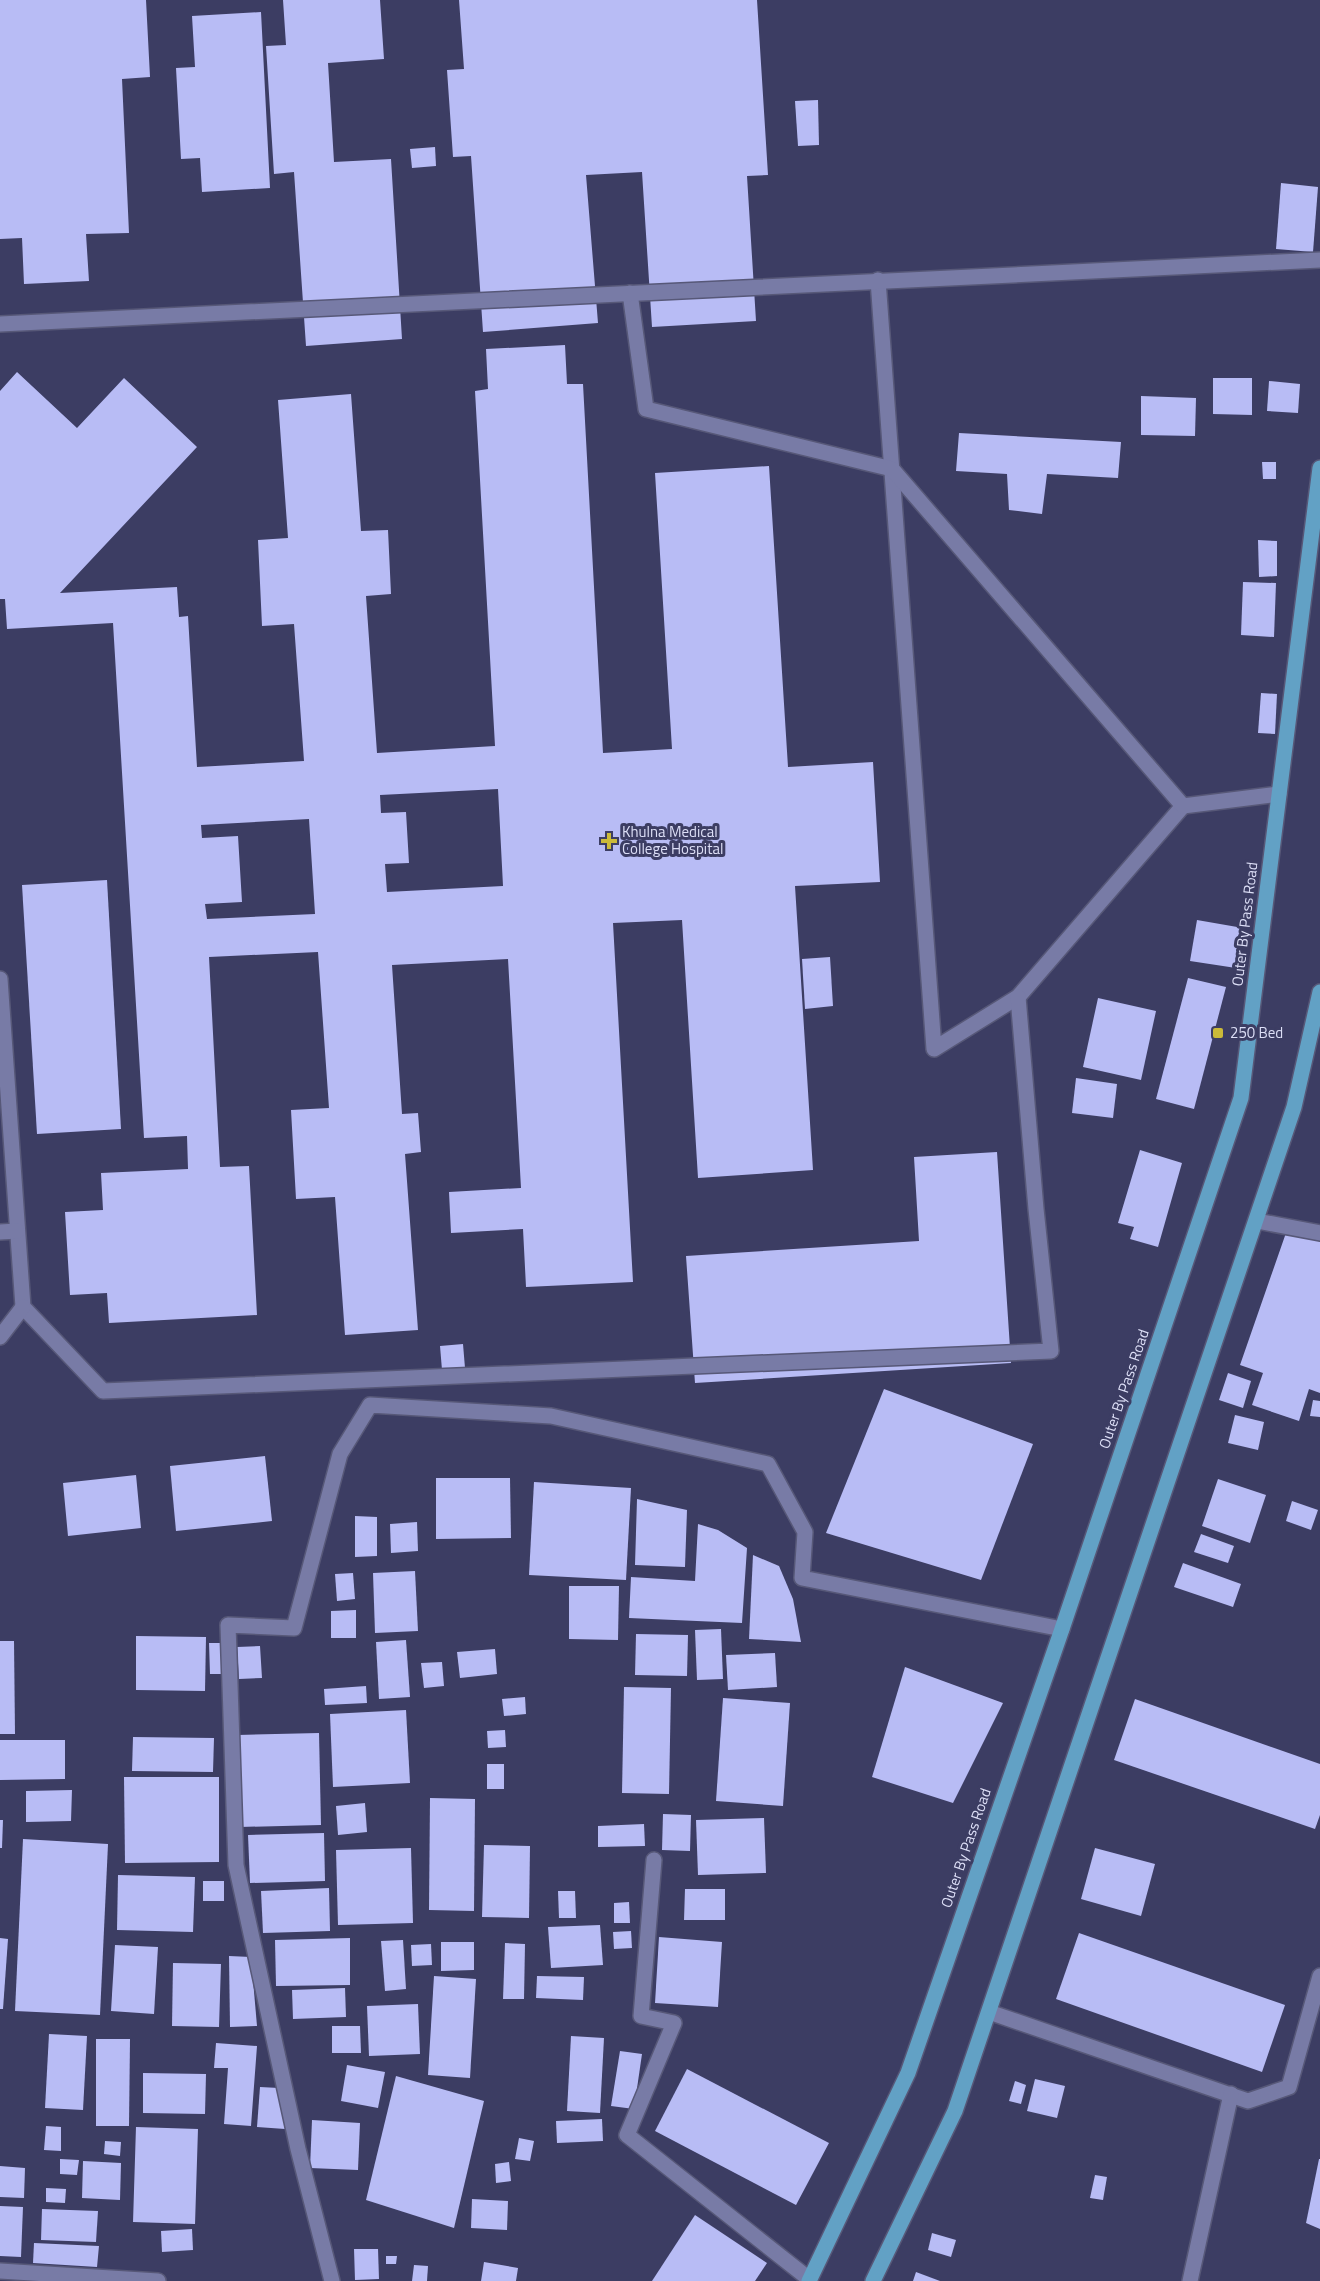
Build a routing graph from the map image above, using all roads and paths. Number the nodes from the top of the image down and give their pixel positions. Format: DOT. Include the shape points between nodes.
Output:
graph roads {
  1 [pos="1320,260"];
  2 [pos="878,280"];
  3 [pos="630,293"];
  4 [pos="0,324"];
  5 [pos="1320,468"];
  6 [pos="892,469"];
  7 [pos="1279,794"];
  8 [pos="1183,806"];
  9 [pos="0,979"];
  10 [pos="1320,992"];
  11 [pos="1018,997"];
  12 [pos="5,1130"];
  13 [pos="1257,1221"];
  14 [pos="17,1231"];
  15 [pos="0,1232"];
  16 [pos="1320,1233"];
  17 [pos="23,1307"];
  18 [pos="0,1337"];
  19 [pos="1062,1629"];
  20 [pos="654,1860"];
  21 [pos="1320,1976"];
  22 [pos="989,2012"];
  23 [pos="1231,2094"];
  24 [pos="0,2271"];
  25 [pos="809,2280"];
  26 [pos="158,2281"];
  27 [pos="332,2281"];
  28 [pos="873,2281"];
  29 [pos="1190,2281"];
  1 -- 2 [label="street"];
  2 -- 3 [label="street"];
  2 -- 6 [label="street"];
  3 -- 4 [label="street"];
  3 -- 6 [label="street" via="646,410"];
  5 -- 7 [label="main road, Outer By Pass Road"];
  6 -- 8 [label="street"];
  6 -- 11 [label="street" via="934,1049"];
  7 -- 8 [label="street"];
  7 -- 19 [label="main road, Outer By Pass Road" via="1241,1098"];
  8 -- 11 [label="street"];
  9 -- 12 [label="street"];
  10 -- 13 [label="main road" via="1294,1107"];
  11 -- 17 [label="street" via="1051,1351 103,1391"];
  12 -- 14 [label="street"];
  13 -- 16 [label="street"];
  13 -- 22 [label="main road"];
  14 -- 15 [label="street"];
  14 -- 17 [label="street"];
  17 -- 18 [label="street"];
  19 -- 25 [label="main road, Outer By Pass Road" via="908,2073"];
  19 -- 27 [label="street" via="802,1578 805,1532 768,1464 551,1416 370,1405 340,1454 294,1628 228,1625 236,1865 298,2149"];
  20 -- 25 [label="street" via="641,2016 674,2023 627,2135"];
  21 -- 23 [label="street" via="1289,2086 1248,2101"];
  22 -- 23 [label="street"];
  22 -- 28 [label="main road" via="955,2111"];
  23 -- 29 [label="street"];
  24 -- 26 [label="street"];
}
